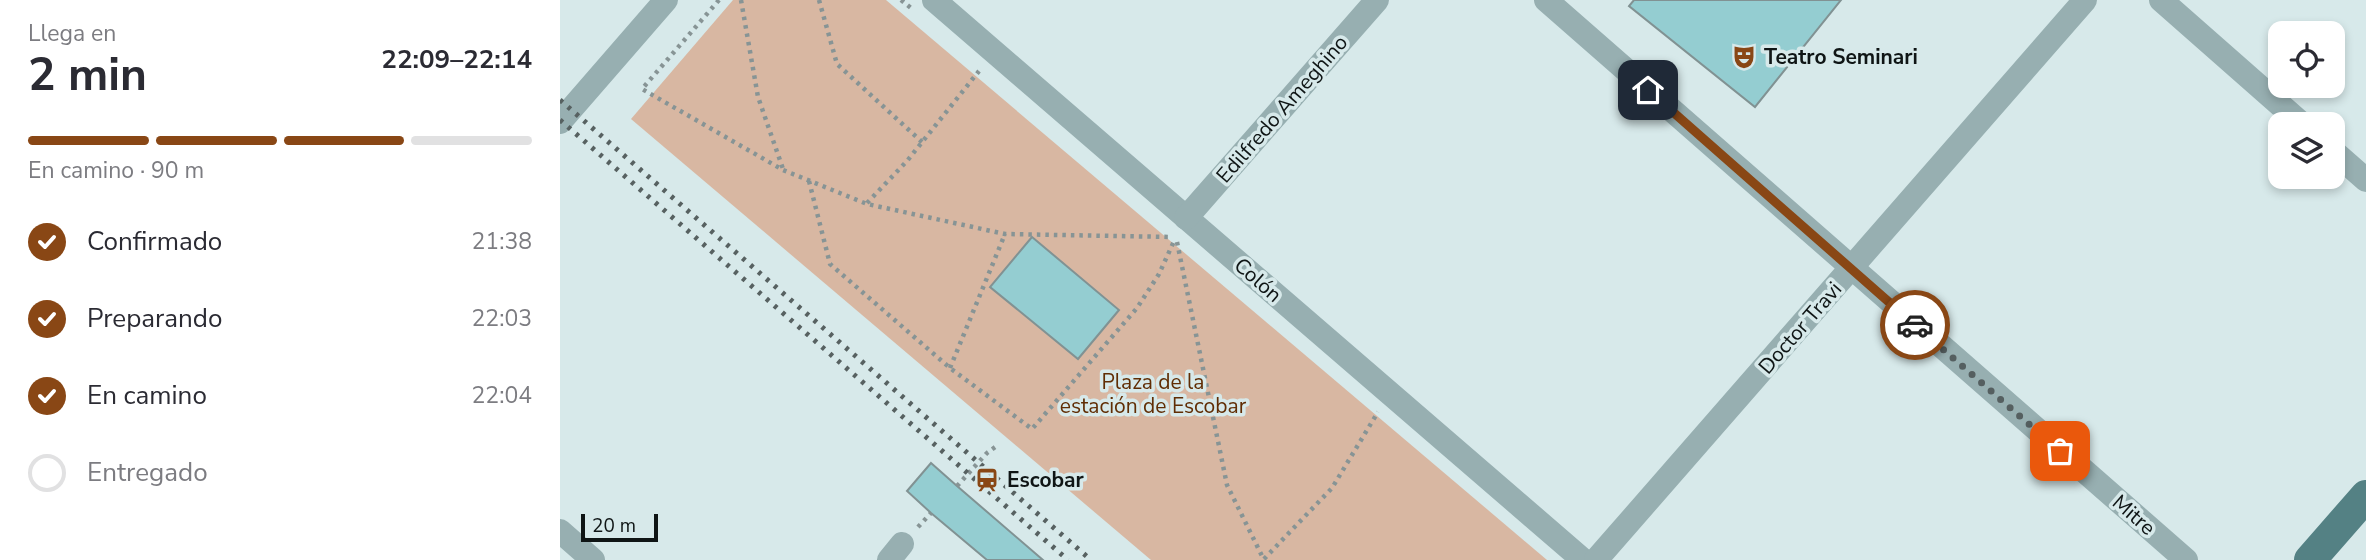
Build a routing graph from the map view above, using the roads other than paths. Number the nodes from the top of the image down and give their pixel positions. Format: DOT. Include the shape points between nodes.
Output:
graph roads {
  1 [pos="666,0"];
  2 [pos="934,0"];
  3 [pos="1377,0"];
  4 [pos="1546,0"];
  5 [pos="2085,0"];
  6 [pos="2161,0"];
  7 [pos="2288,112"];
  8 [pos="560,122"];
  9 [pos="2345,162"];
  10 [pos="2366,180"];
  11 [pos="1181,228"];
  12 [pos="1852,270"];
  13 [pos="2366,496"];
  14 [pos="560,531"];
  15 [pos="593,560"];
  16 [pos="1583,560"];
  17 [pos="1596,560"];
  18 [pos="2186,560"];
  19 [pos="2310,560"];
  1 -- 8 [label="street"];
  2 -- 11 [label="street, Colón"];
  3 -- 11 [label="street, Edilfredo Ameghino"];
  4 -- 12 [label="street, Mitre"];
  5 -- 12 [label="street, Doctor Travi"];
  6 -- 7 [label="street"];
  9 -- 10 [label="street"];
  11 -- 16 [label="street, Colón"];
  12 -- 17 [label="street, Doctor Travi"];
  12 -- 18 [label="street, Mitre"];
  13 -- 19 [label="main road"];
  14 -- 15 [label="street"];
}
